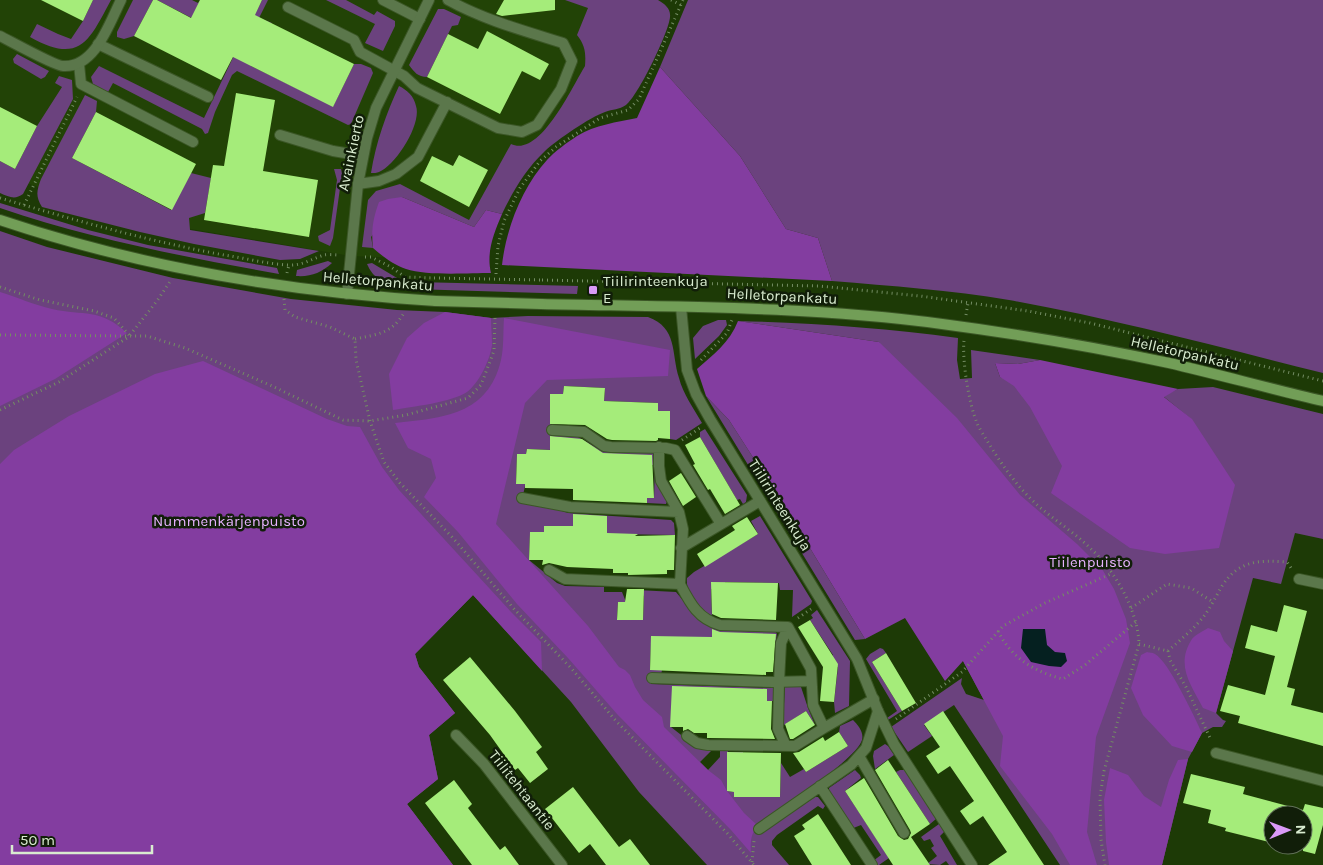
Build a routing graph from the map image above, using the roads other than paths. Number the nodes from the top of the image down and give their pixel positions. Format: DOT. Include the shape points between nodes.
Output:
graph roads {
  1 [pos="121,0"];
  2 [pos="383,0"];
  3 [pos="429,0"];
  4 [pos="448,0"];
  5 [pos="288,6"];
  6 [pos="420,18"];
  7 [pos="0,36"];
  8 [pos="98,44"];
  9 [pos="79,64"];
  10 [pos="394,71"];
  11 [pos="208,97"];
  12 [pos="447,102"];
  13 [pos="280,135"];
  14 [pos="193,142"];
  15 [pos="363,156"];
  16 [pos="358,184"];
  17 [pos="0,220"];
  18 [pos="347,294"];
  19 [pos="681,307"];
  20 [pos="1323,401"];
  21 [pos="552,430"];
  22 [pos="659,447"];
  23 [pos="522,498"];
  24 [pos="760,501"];
  25 [pos="679,512"];
  26 [pos="721,524"];
  27 [pos="681,548"];
  28 [pos="549,570"];
  29 [pos="1299,578"];
  30 [pos="680,584"];
  31 [pos="1323,584"];
  32 [pos="788,627"];
  33 [pos="652,678"];
  34 [pos="812,681"];
  35 [pos="779,682"];
  36 [pos="874,700"];
  37 [pos="878,711"];
  38 [pos="824,728"];
  39 [pos="456,735"];
  40 [pos="687,736"];
  41 [pos="786,746"];
  42 [pos="1216,753"];
  43 [pos="859,756"];
  44 [pos="1323,781"];
  45 [pos="820,786"];
  46 [pos="759,829"];
  47 [pos="904,833"];
  48 [pos="562,865"];
  49 [pos="872,865"];
  50 [pos="972,865"];
  1 -- 8 [label="street"];
  2 -- 6 [label="street"];
  3 -- 6 [label="street, Avainkierto"];
  4 -- 12 [label="street" via="494,21 563,43 572,60 561,89 537,125 522,132 498,128"];
  5 -- 10 [label="street" via="354,40 360,52"];
  6 -- 10 [label="street, Avainkierto"];
  7 -- 9 [label="street" via="61,67"];
  8 -- 9 [label="street"];
  8 -- 11 [label="street"];
  9 -- 14 [label="street" via="80,84"];
  10 -- 12 [label="street" via="417,88"];
  10 -- 15 [label="street, Avainkierto" via="376,108"];
  12 -- 16 [label="street" via="418,157 396,174"];
  13 -- 15 [label="street" via="333,151"];
  15 -- 16 [label="street, Avainkierto"];
  16 -- 18 [label="street, Avainkierto"];
  17 -- 18 [label="street, Helletorpankatu" via="180,268"];
  18 -- 19 [label="street, Helletorpankatu, bridge" via="436,301"];
  19 -- 20 [label="street, Helletorpankatu" via="859,315 965,327 1067,342 1169,363"];
  19 -- 24 [label="street, Tiilirinteenkuja" via="687,370 696,394"];
  21 -- 22 [label="street" via="584,432 604,446"];
  22 -- 25 [label="street" via="662,481"];
  22 -- 26 [label="street" via="675,450"];
  23 -- 25 [label="street" via="570,507"];
  24 -- 26 [label="street"];
  24 -- 36 [label="street, Tiilirinteenkuja" via="857,659"];
  25 -- 27 [label="street" via="683,529"];
  26 -- 27 [label="street"];
  27 -- 30 [label="street"];
  28 -- 30 [label="street" via="565,580"];
  29 -- 31 [label="street"];
  30 -- 32 [label="street" via="700,616 711,623"];
  32 -- 34 [label="street" via="811,669"];
  32 -- 35 [label="street" via="781,643"];
  33 -- 35 [label="street"];
  34 -- 35 [label="street"];
  34 -- 38 [label="street" via="813,704"];
  35 -- 41 [label="street" via="778,729"];
  36 -- 37 [label="street, Tiilirinteenkuja"];
  36 -- 38 [label="street"];
  37 -- 43 [label="street" via="866,748"];
  37 -- 50 [label="street, Tiilirinteenkuja" via="894,744"];
  38 -- 41 [label="street" via="795,746"];
  39 -- 48 [label="street, Tiilitehtaantie" via="484,764"];
  40 -- 41 [label="street" via="708,745"];
  42 -- 44 [label="street"];
  43 -- 45 [label="street"];
  43 -- 47 [label="street"];
  45 -- 46 [label="street"];
  45 -- 49 [label="street"];
}
